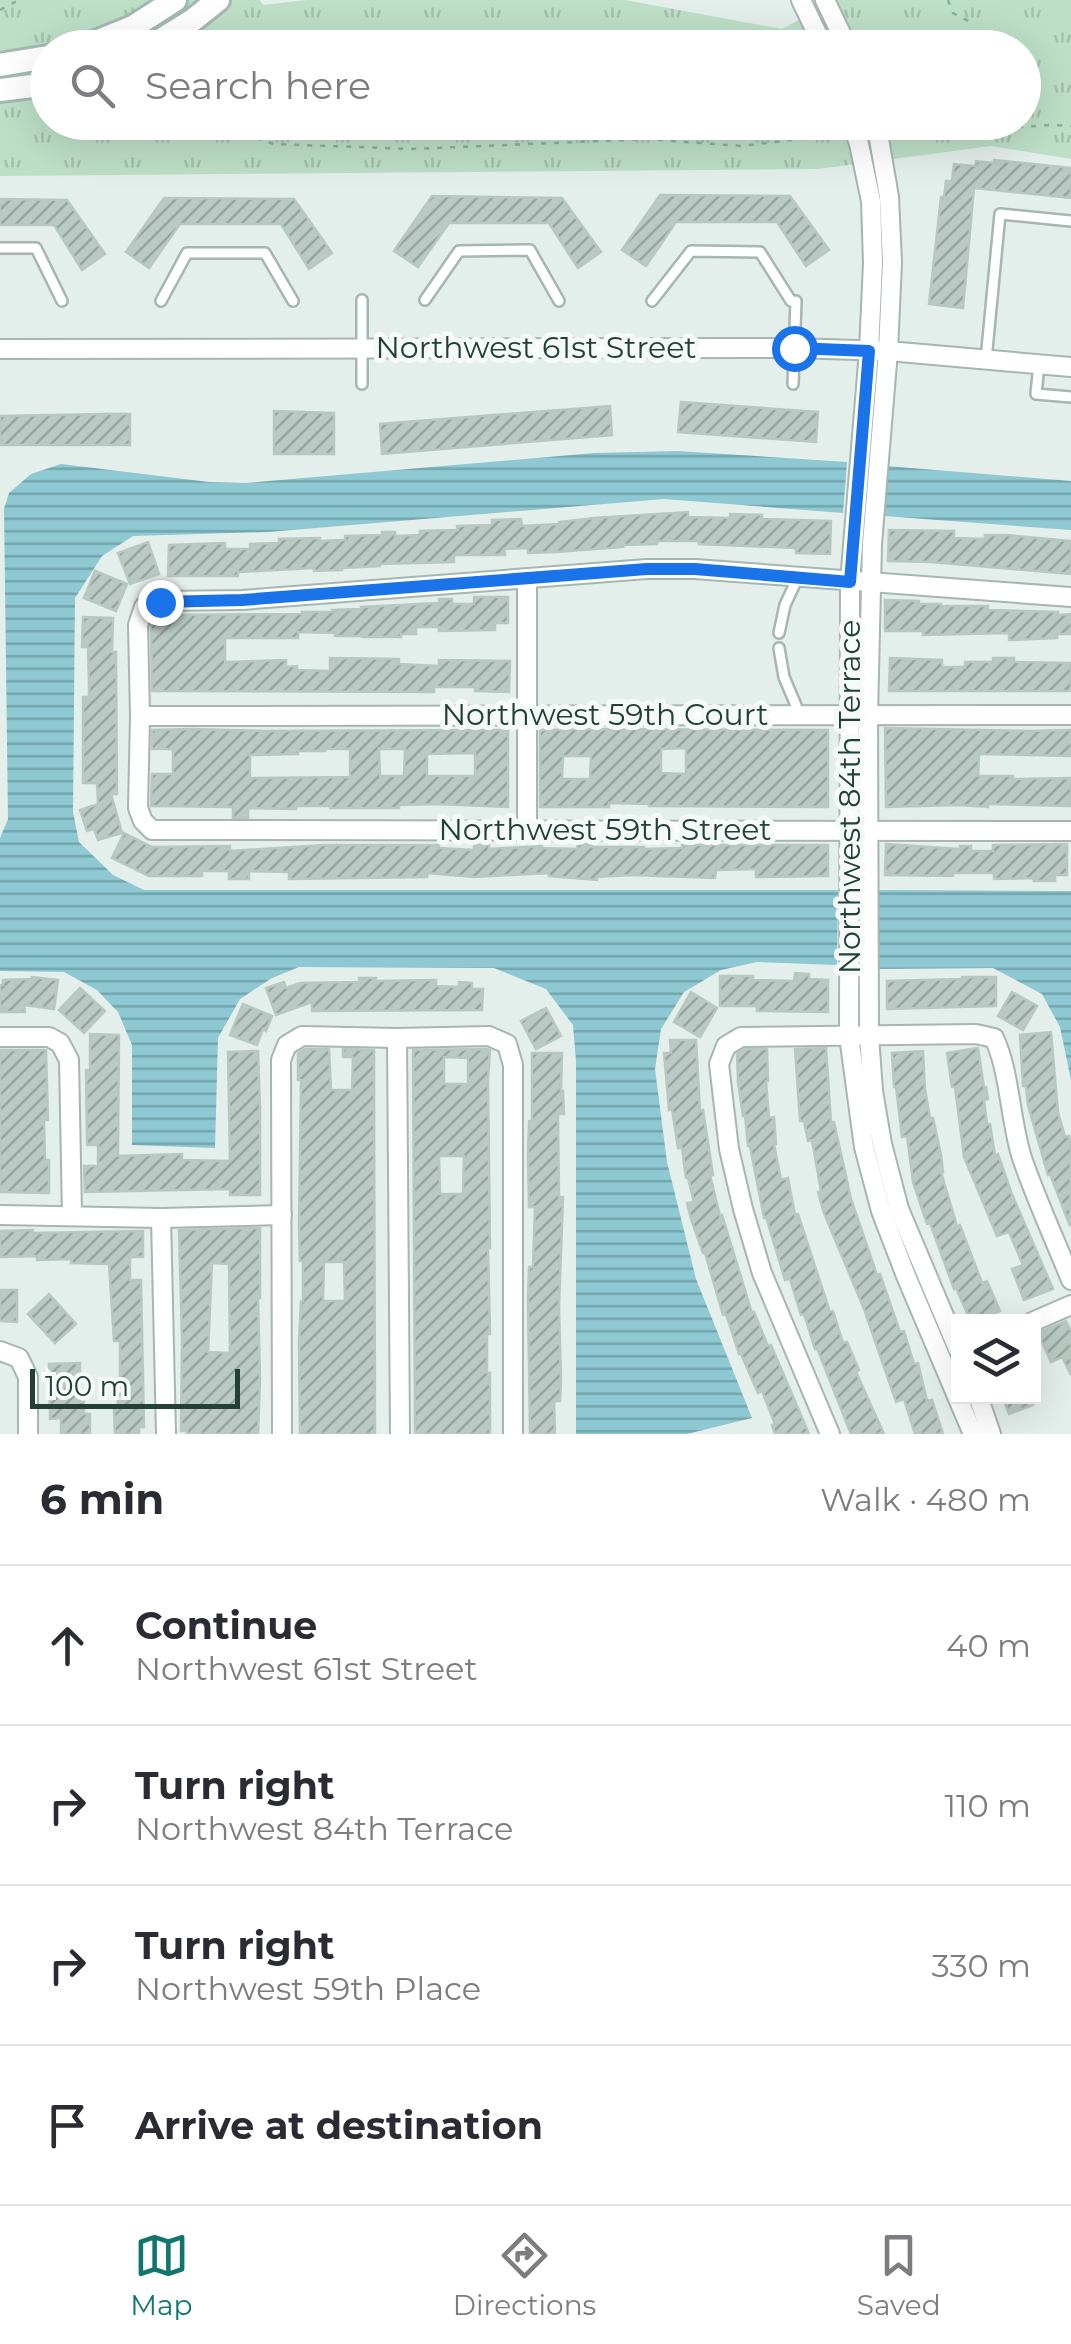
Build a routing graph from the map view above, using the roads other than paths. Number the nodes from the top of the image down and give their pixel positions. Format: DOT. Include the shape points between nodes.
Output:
graph roads {
  1 [pos="175,0"];
  2 [pos="218,0"];
  3 [pos="801,0"];
  4 [pos="825,0"];
  5 [pos="126,30"];
  6 [pos="177,30"];
  7 [pos="815,30"];
  8 [pos="839,30"];
  9 [pos="30,60"];
  10 [pos="0,65"];
  11 [pos="30,86"];
  12 [pos="0,90"];
  13 [pos="859,140"];
  14 [pos="879,140"];
  15 [pos="1071,221"];
  16 [pos="0,248"];
  17 [pos="362,300"];
  18 [pos="425,300"];
  19 [pos="62,301"];
  20 [pos="161,301"];
  21 [pos="293,301"];
  22 [pos="559,301"];
  23 [pos="652,301"];
  24 [pos="362,348"];
  25 [pos="794,348"];
  26 [pos="0,349"];
  27 [pos="878,351"];
  28 [pos="986,360"];
  29 [pos="1039,364"];
  30 [pos="1071,367"];
  31 [pos="362,384"];
  32 [pos="793,384"];
  33 [pos="1071,397"];
  34 [pos="798,578"];
  35 [pos="528,579"];
  36 [pos="850,582"];
  37 [pos="871,584"];
  38 [pos="1071,598"];
  39 [pos="779,633"];
  40 [pos="779,648"];
  41 [pos="528,714"];
  42 [pos="800,714"];
  43 [pos="859,714"];
  44 [pos="1071,714"];
  45 [pos="140,716"];
  46 [pos="528,829"];
  47 [pos="1071,830"];
  48 [pos="858,832"];
  49 [pos="849,1036"];
  50 [pos="869,1036"];
  51 [pos="0,1037"];
  52 [pos="397,1038"];
  53 [pos="0,1215"];
  54 [pos="72,1216"];
  55 [pos="282,1216"];
  56 [pos="161,1218"];
  57 [pos="1071,1280"];
  58 [pos="1071,1305"];
  59 [pos="1041,1318"];
  60 [pos="951,1348"];
  61 [pos="951,1350"];
  62 [pos="0,1351"];
  63 [pos="966,1404"];
  64 [pos="981,1404"];
  65 [pos="28,1434"];
  66 [pos="166,1434"];
  67 [pos="282,1434"];
  68 [pos="400,1434"];
  69 [pos="513,1434"];
  70 [pos="830,1434"];
  71 [pos="973,1434"];
  72 [pos="992,1434"];
  1 -- 5 [label="street"];
  2 -- 6 [label="street"];
  3 -- 7 [label="street"];
  4 -- 8 [label="street"];
  9 -- 10 [label="street"];
  11 -- 12 [label="street"];
  13 -- 27 [label="street, Northwest 84th Terrace" via="871,201"];
  14 -- 27 [label="street, Northwest 84th Terrace" via="892,262"];
  15 -- 28 [label="lane" via="1000,214"];
  16 -- 19 [label="lane" via="36,248"];
  17 -- 24 [label="lane"];
  18 -- 22 [label="lane" via="459,250 530,250"];
  20 -- 21 [label="lane" via="187,253 265,253"];
  23 -- 25 [label="lane" via="691,250 760,252 793,301"];
  24 -- 25 [label="street, Northwest 61st Street"];
  24 -- 26 [label="street, Northwest 61st Street"];
  24 -- 31 [label="lane"];
  25 -- 27 [label="street, Northwest 61st Street"];
  25 -- 32 [label="lane"];
  27 -- 28 [label="street, Northwest 61st Street"];
  27 -- 36 [label="street, Northwest 84th Terrace"];
  27 -- 37 [label="street, Northwest 84th Terrace"];
  28 -- 29 [label="street, Northwest 61st Street"];
  29 -- 30 [label="street, Northwest 61st Street"];
  29 -- 33 [label="lane" via="1036,394"];
  34 -- 35 [label="street" via="647,569"];
  34 -- 36 [label="street"];
  34 -- 39 [label="lane"];
  35 -- 41 [label="street"];
  35 -- 45 [label="street" via="144,607 138,625"];
  36 -- 37 [label="street"];
  36 -- 43 [label="street, Northwest 84th Terrace"];
  37 -- 38 [label="street"];
  37 -- 43 [label="street, Northwest 84th Terrace"];
  40 -- 42 [label="lane"];
  41 -- 42 [label="street, Northwest 59th Court"];
  41 -- 45 [label="street, Northwest 59th Court"];
  41 -- 46 [label="street"];
  42 -- 43 [label="street, Northwest 59th Court"];
  43 -- 44 [label="street, Northwest 59th Court"];
  43 -- 48 [label="street, Northwest 84th Terrace"];
  45 -- 46 [label="street, Northwest 59th Street" via="138,808 152,830"];
  46 -- 48 [label="street, Northwest 59th Street"];
  47 -- 48 [label="street, Northwest 59th Street"];
  48 -- 49 [label="street, Northwest 84th Terrace"];
  48 -- 50 [label="street, Northwest 84th Terrace"];
  49 -- 50 [label="street"];
  49 -- 61 [label="street, Northwest 84th Terrace" via="864,1147 881,1210 906,1276"];
  49 -- 70 [label="street" via="742,1037 726,1046 719,1064 743,1209"];
  50 -- 57 [label="street" via="994,1038 1022,1157"];
  50 -- 60 [label="street, Northwest 84th Terrace" via="882,1144"];
  51 -- 54 [label="street" via="48,1037 69,1060"];
  52 -- 55 [label="street" via="302,1036 287,1045 281,1060"];
  52 -- 68 [label="street"];
  52 -- 69 [label="street" via="489,1036 507,1044 513,1065"];
  53 -- 54 [label="street"];
  54 -- 56 [label="street"];
  55 -- 56 [label="street"];
  55 -- 67 [label="street"];
  56 -- 66 [label="street"];
  58 -- 59 [label="street"];
  62 -- 65 [label="street" via="19,1358 28,1377"];
  63 -- 71 [label="street, Northwest 84th Terrace"];
  64 -- 72 [label="street"];
}
